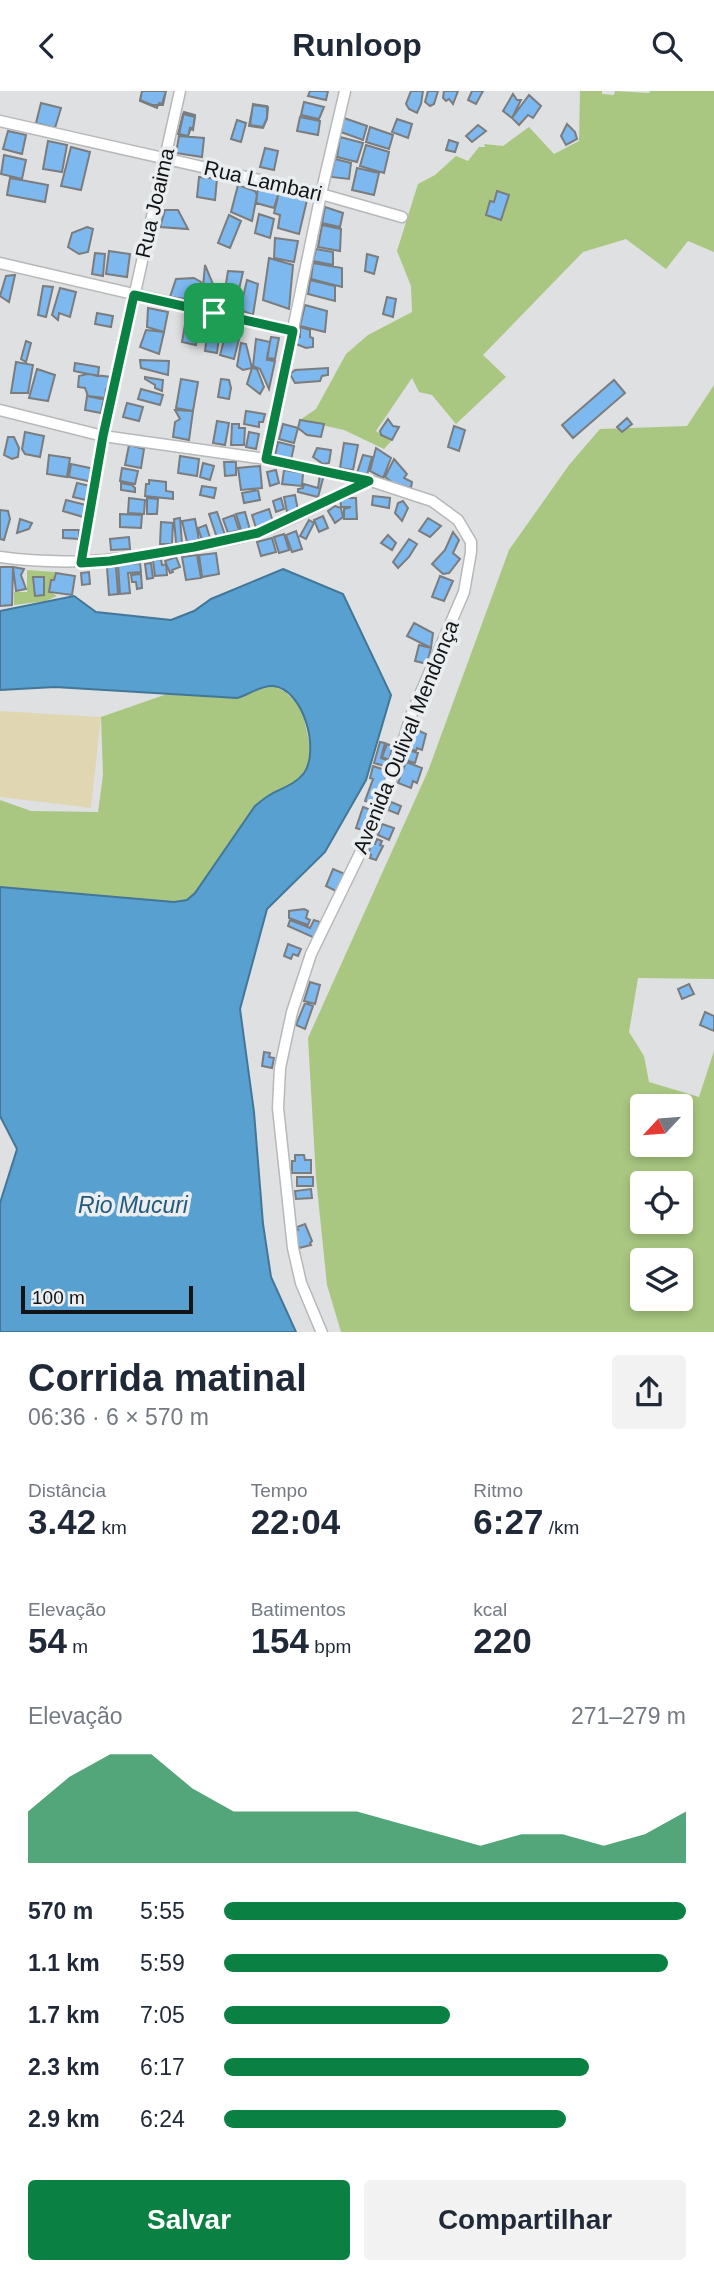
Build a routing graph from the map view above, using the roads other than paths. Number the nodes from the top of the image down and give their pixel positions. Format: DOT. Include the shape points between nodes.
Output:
graph roads {
  1 [pos="180,91"];
  2 [pos="345,91"];
  3 [pos="0,121"];
  4 [pos="165,158"];
  5 [pos="321,194"];
  6 [pos="402,217"];
  7 [pos="0,264"];
  8 [pos="134,295"];
  9 [pos="293,331"];
  10 [pos="0,410"];
  11 [pos="103,436"];
  12 [pos="266,459"];
  13 [pos="369,481"];
  14 [pos="0,557"];
  15 [pos="81,563"];
  16 [pos="322,1332"];
  1 -- 4 [label="street, Rua Joaima"];
  2 -- 5 [label="street"];
  3 -- 4 [label="street, Rua Lambari"];
  4 -- 5 [label="street, Rua Lambari"];
  4 -- 8 [label="street, Rua Joaima"];
  5 -- 6 [label="street, Rua Lambari"];
  5 -- 9 [label="street"];
  7 -- 8 [label="street"];
  8 -- 9 [label="street"];
  8 -- 11 [label="street, Rua Joaima"];
  9 -- 12 [label="street"];
  10 -- 11 [label="street, Avenida Oulival Mendonça"];
  11 -- 12 [label="street, Avenida Oulival Mendonça"];
  11 -- 15 [label="street, Rua Joaima"];
  12 -- 13 [label="street, Avenida Oulival Mendonça"];
  13 -- 15 [label="street" via="258,533"];
  13 -- 16 [label="street, Avenida Oulival Mendonça" via="432,501 450,513 463,526 471,552 464,592 412,713 382,808 311,954 280,1068 278,1108 293,1248 301,1283"];
  14 -- 15 [label="street"];
}
